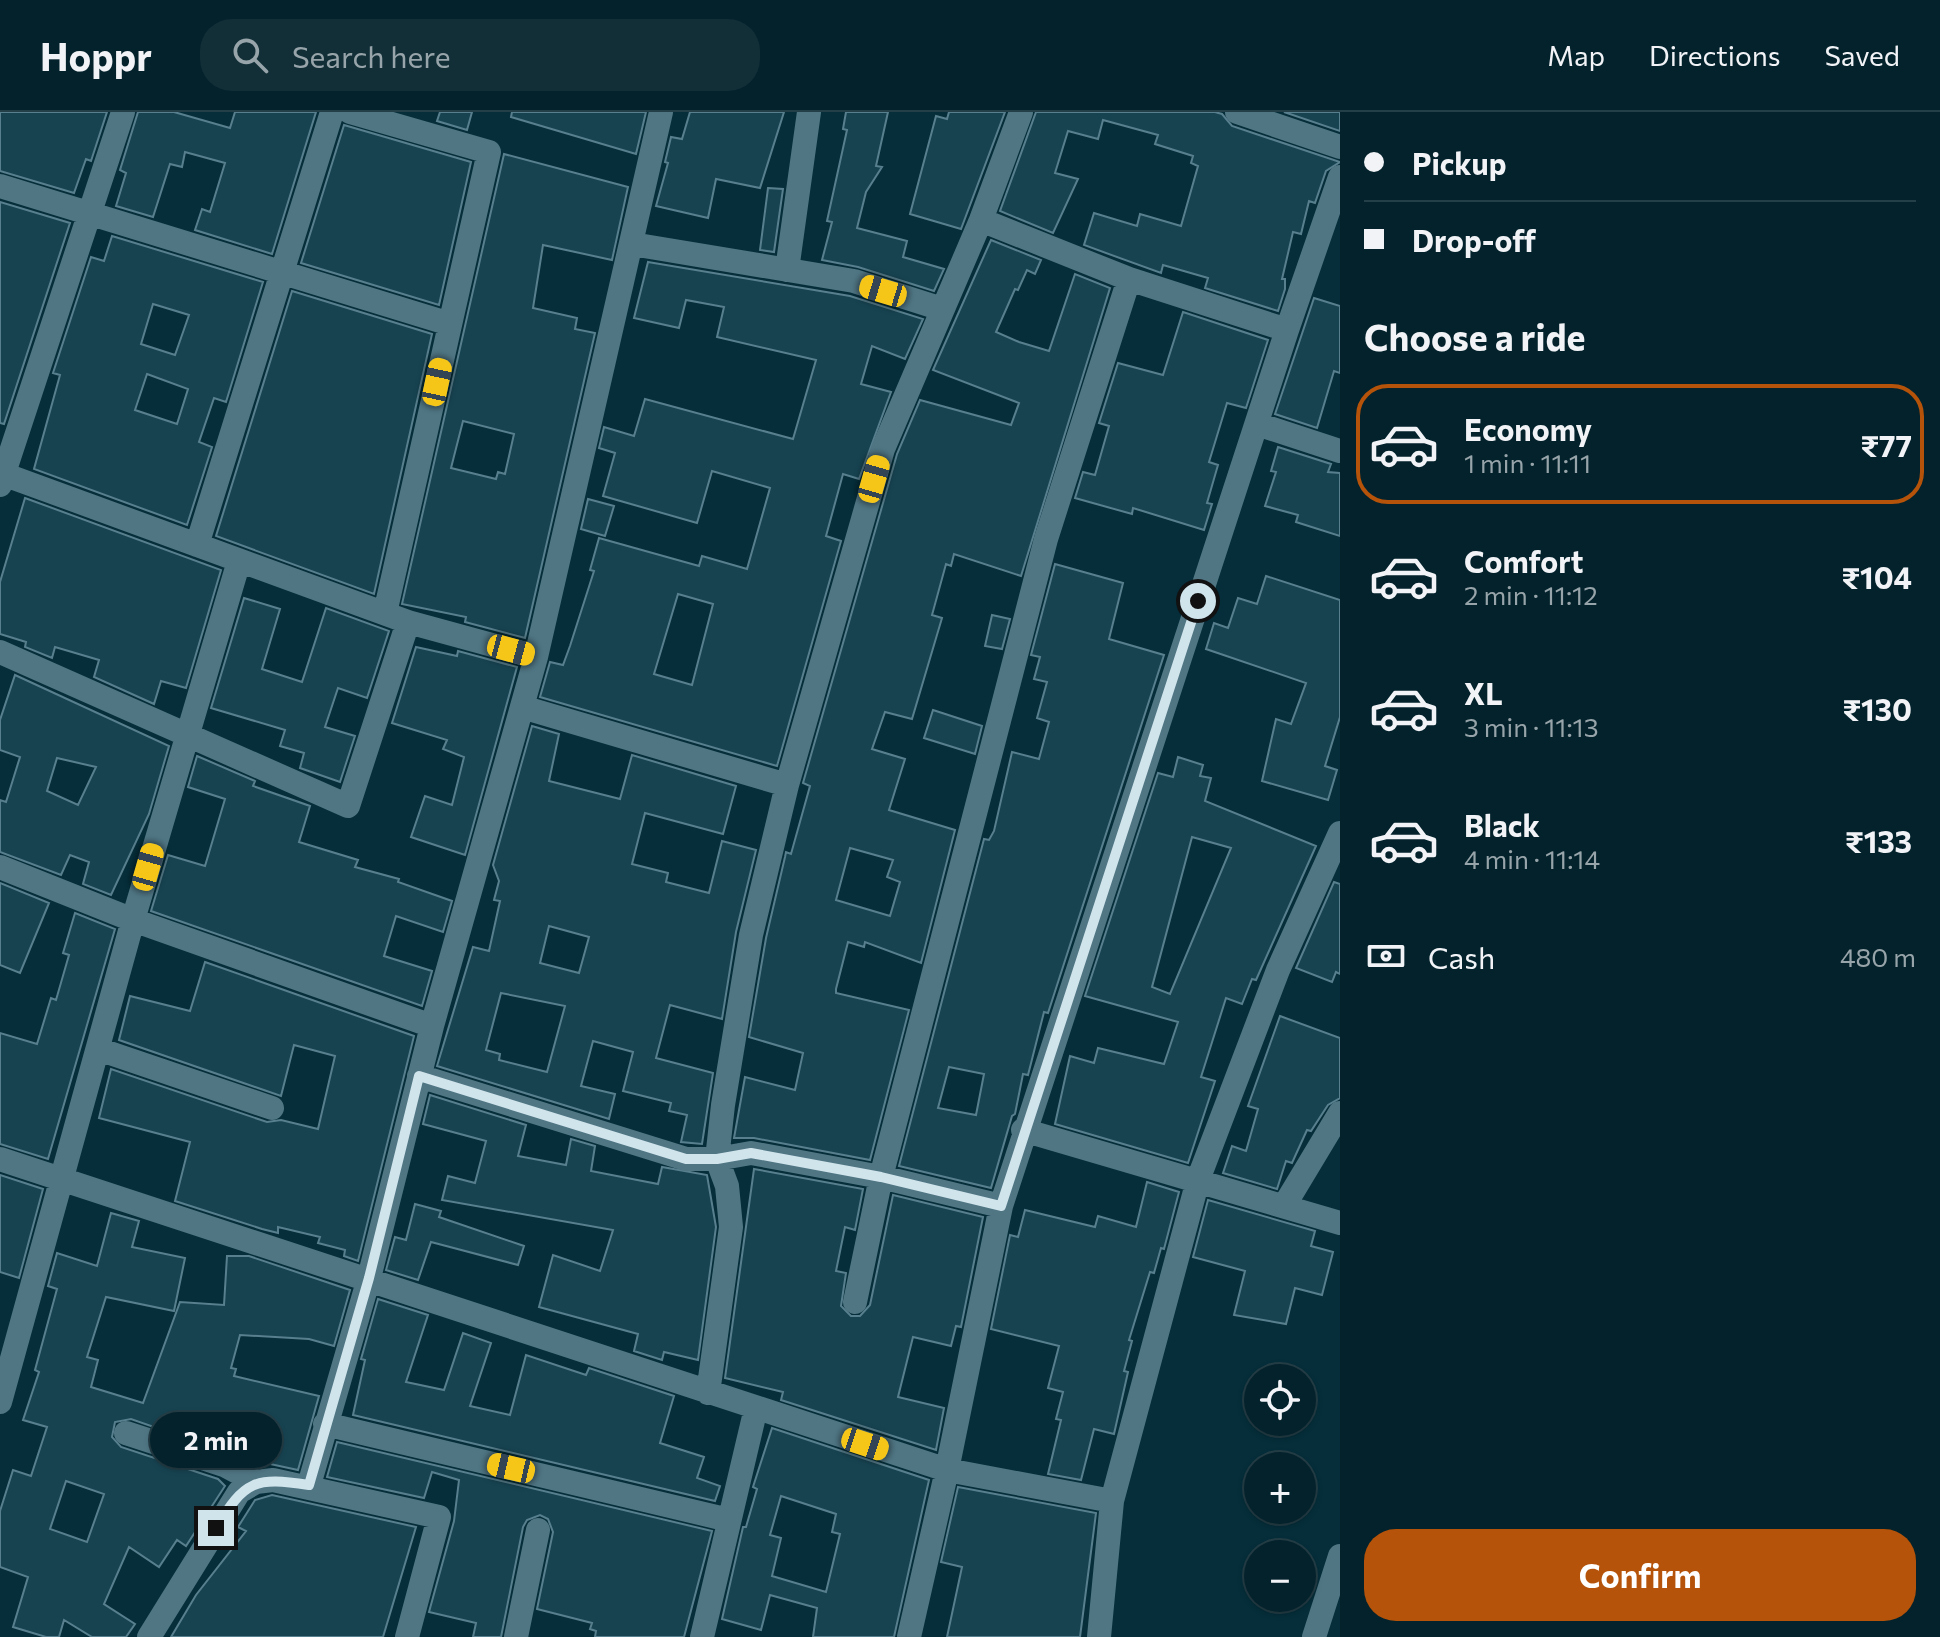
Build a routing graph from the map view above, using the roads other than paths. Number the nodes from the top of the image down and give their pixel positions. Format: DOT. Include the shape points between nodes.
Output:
graph roads {
  1 [pos="123,112"];
  2 [pos="332,112"];
  3 [pos="350,112"];
  4 [pos="661,112"];
  5 [pos="809,112"];
  6 [pos="1021,112"];
  7 [pos="1237,112"];
  8 [pos="1340,147"];
  9 [pos="1340,177"];
  10 [pos="0,186"];
  11 [pos="89,216"];
  12 [pos="981,220"];
  13 [pos="632,244"];
  14 [pos="787,270"];
  15 [pos="283,275"];
  16 [pos="1129,279"];
  17 [pos="942,309"];
  18 [pos="450,324"];
  19 [pos="1287,330"];
  20 [pos="1257,424"];
  21 [pos="1340,451"];
  22 [pos="2,480"];
  23 [pos="197,545"];
  24 [pos="239,561"];
  25 [pos="385,613"];
  26 [pos="408,622"];
  27 [pos="0,653"];
  28 [pos="536,657"];
  29 [pos="522,707"];
  30 [pos="188,735"];
  31 [pos="787,785"];
  32 [pos="1340,833"];
  33 [pos="0,867"];
  34 [pos="133,920"];
  35 [pos="432,1026"];
  36 [pos="98,1049"];
  37 [pos="419,1076"];
  38 [pos="272,1108"];
  39 [pos="1340,1113"];
  40 [pos="1023,1130"];
  41 [pos="0,1159"];
  42 [pos="717,1159"];
  43 [pos="881,1177"];
  44 [pos="62,1180"];
  45 [pos="1198,1180"];
  46 [pos="1001,1206"];
  47 [pos="1284,1206"];
  48 [pos="1340,1223"];
  49 [pos="369,1278"];
  50 [pos="855,1302"];
  51 [pos="708,1393"];
  52 [pos="0,1402"];
  53 [pos="756,1408"];
  54 [pos="325,1424"];
  55 [pos="126,1433"];
  56 [pos="947,1470"];
  57 [pos="256,1482"];
  58 [pos="309,1485"];
  59 [pos="1112,1501"];
  60 [pos="729,1520"];
  61 [pos="538,1530"];
  62 [pos="1340,1556"];
  63 [pos="149,1637"];
  64 [pos="407,1637"];
  65 [pos="516,1637"];
  66 [pos="702,1637"];
  67 [pos="909,1637"];
  68 [pos="1099,1637"];
  69 [pos="1314,1637"];
  1 -- 11 [label="street"];
  2 -- 15 [label="street"];
  3 -- 18 [label="street" via="489,152"];
  4 -- 13 [label="street"];
  5 -- 14 [label="street"];
  6 -- 12 [label="street"];
  7 -- 8 [label="street"];
  9 -- 19 [label="street"];
  10 -- 11 [label="street"];
  11 -- 15 [label="street"];
  11 -- 22 [label="street"];
  12 -- 16 [label="street"];
  12 -- 17 [label="street"];
  13 -- 14 [label="street"];
  13 -- 28 [label="street"];
  14 -- 17 [label="street" via="854,281"];
  15 -- 18 [label="street"];
  15 -- 23 [label="street"];
  16 -- 19 [label="street"];
  16 -- 43 [label="street" via="1046,539"];
  17 -- 31 [label="street" via="883,449"];
  18 -- 25 [label="street"];
  19 -- 20 [label="street"];
  20 -- 21 [label="street"];
  20 -- 40 [label="street"];
  22 -- 23 [label="street"];
  23 -- 24 [label="street"];
  24 -- 25 [label="street"];
  24 -- 30 [label="street"];
  25 -- 26 [label="street"];
  26 -- 28 [label="street"];
  26 -- 30 [label="street" via="348,806"];
  27 -- 30 [label="street"];
  28 -- 29 [label="street"];
  29 -- 31 [label="street"];
  29 -- 35 [label="street"];
  30 -- 34 [label="street"];
  31 -- 42 [label="street" via="751,935"];
  32 -- 45 [label="street" via="1278,970"];
  33 -- 34 [label="street"];
  34 -- 35 [label="street"];
  34 -- 36 [label="street"];
  35 -- 37 [label="street"];
  36 -- 38 [label="street"];
  36 -- 44 [label="street"];
  37 -- 42 [label="street" via="653,1151"];
  37 -- 49 [label="street"];
  39 -- 47 [label="street"];
  40 -- 45 [label="street"];
  40 -- 46 [label="street"];
  41 -- 44 [label="street"];
  42 -- 43 [label="street" via="751,1153"];
  42 -- 51 [label="street" via="727,1186 731,1227"];
  43 -- 46 [label="street"];
  43 -- 50 [label="street"];
  44 -- 49 [label="street"];
  44 -- 52 [label="street"];
  45 -- 47 [label="street"];
  45 -- 59 [label="street"];
  46 -- 56 [label="street"];
  47 -- 48 [label="street"];
  49 -- 51 [label="street"];
  49 -- 54 [label="street"];
  51 -- 53 [label="street"];
  53 -- 56 [label="street"];
  53 -- 60 [label="street"];
  54 -- 58 [label="street"];
  54 -- 60 [label="street"];
  55 -- 57 [label="street" via="224,1465"];
  56 -- 59 [label="street"];
  56 -- 67 [label="street"];
  57 -- 58 [label="street"];
  57 -- 63 [label="street" via="233,1501"];
  58 -- 64 [label="street" via="439,1517"];
  59 -- 68 [label="street"];
  60 -- 66 [label="street"];
  61 -- 65 [label="street"];
  62 -- 69 [label="street"];
}
